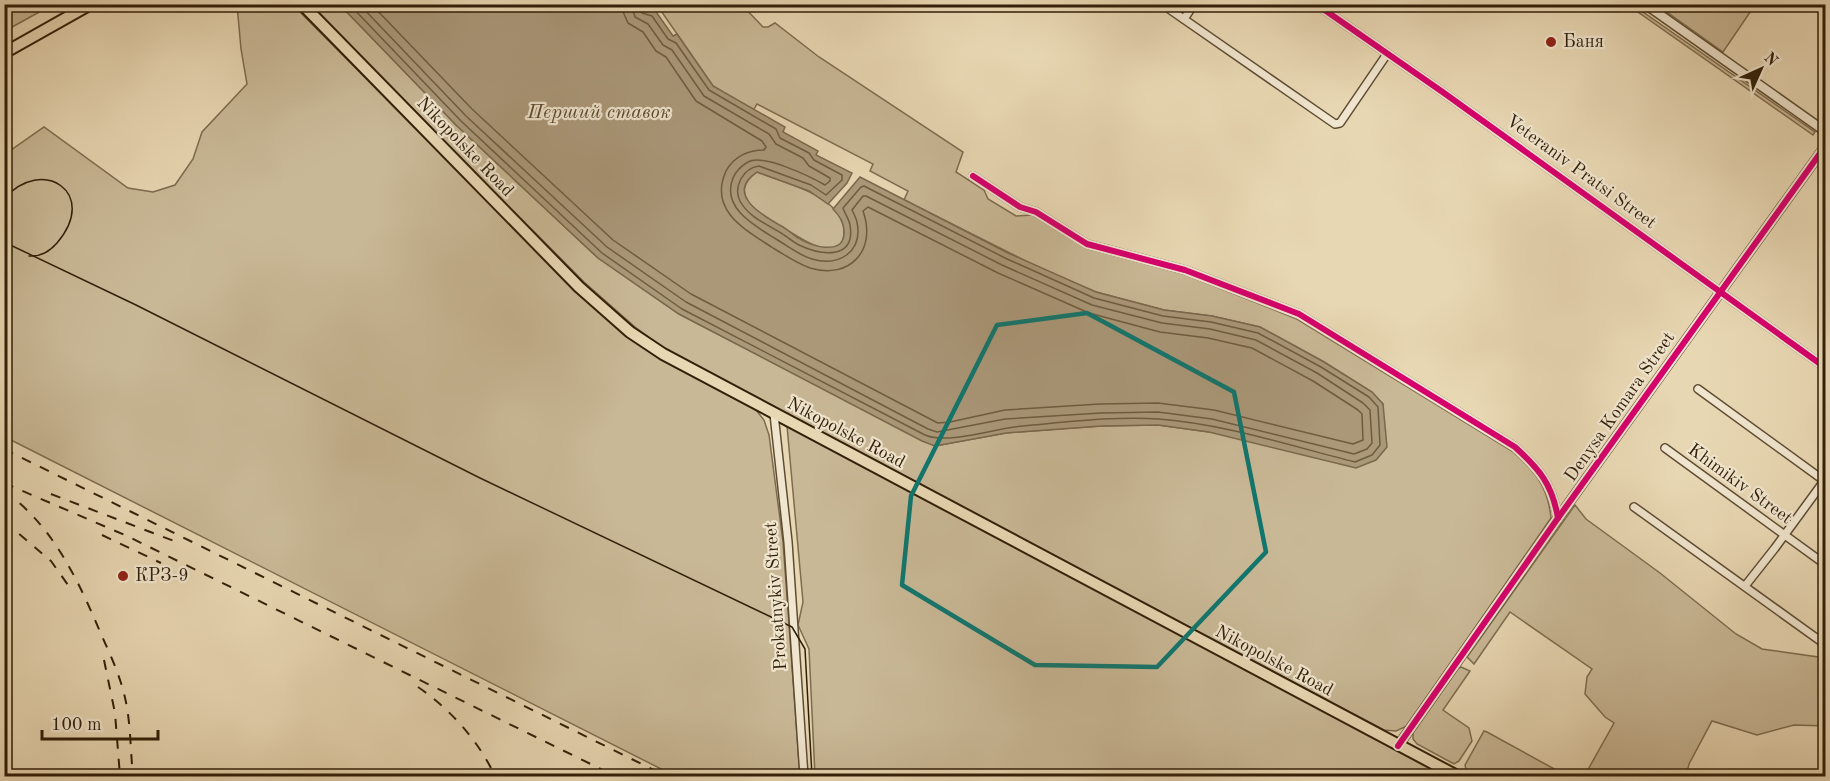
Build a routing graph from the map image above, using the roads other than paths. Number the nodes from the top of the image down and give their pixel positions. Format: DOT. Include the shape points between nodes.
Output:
graph roads {
  1 [pos="91,4"];
  2 [pos="302,4"];
  3 [pos="1162,4"];
  4 [pos="1194,4"];
  5 [pos="1316,4"];
  6 [pos="1645,4"];
  7 [pos="1184,19"];
  8 [pos="4,53"];
  9 [pos="1388,54"];
  10 [pos="1826,132"];
  11 [pos="1826,144"];
  12 [pos="973,176"];
  13 [pos="1720,292"];
  14 [pos="1826,368"];
  15 [pos="1698,389"];
  16 [pos="774,414"];
  17 [pos="1665,448"];
  18 [pos="1825,482"];
  19 [pos="1634,507"];
  20 [pos="1558,518"];
  21 [pos="1784,535"];
  22 [pos="1826,565"];
  23 [pos="1745,586"];
  24 [pos="1826,645"];
  25 [pos="1398,746"];
  26 [pos="804,777"];
  27 [pos="1457,777"];
  1 -- 8 [label="main road"];
  2 -- 16 [label="main road, Nikopolske Road" via="579,287 630,332"];
  3 -- 7 [label="street"];
  4 -- 7 [label="street"];
  5 -- 9 [label="street, Veteraniv Pratsi Street"];
  6 -- 10 [label="street"];
  7 -- 9 [label="street" via="1335,124 1340,123"];
  9 -- 13 [label="street, Veteraniv Pratsi Street"];
  11 -- 13 [label="street, Denysa Komara Street"];
  12 -- 20 [label="street" via="1087,244 1185,270 1299,314 1515,447 1542,475 1555,500"];
  13 -- 14 [label="street, Veteraniv Pratsi Street"];
  13 -- 20 [label="street, Denysa Komara Street"];
  15 -- 18 [label="street"];
  16 -- 25 [label="main road, Nikopolske Road"];
  16 -- 26 [label="street, Prokatnykiv Street" via="788,542"];
  17 -- 21 [label="street, Khimikiv Street"];
  18 -- 21 [label="street"];
  19 -- 23 [label="street"];
  20 -- 25 [label="street, Denysa Komara Street"];
  21 -- 22 [label="street, Khimikiv Street"];
  21 -- 23 [label="street"];
  23 -- 24 [label="street"];
  25 -- 27 [label="main road, Nikopolske Road"];
}
